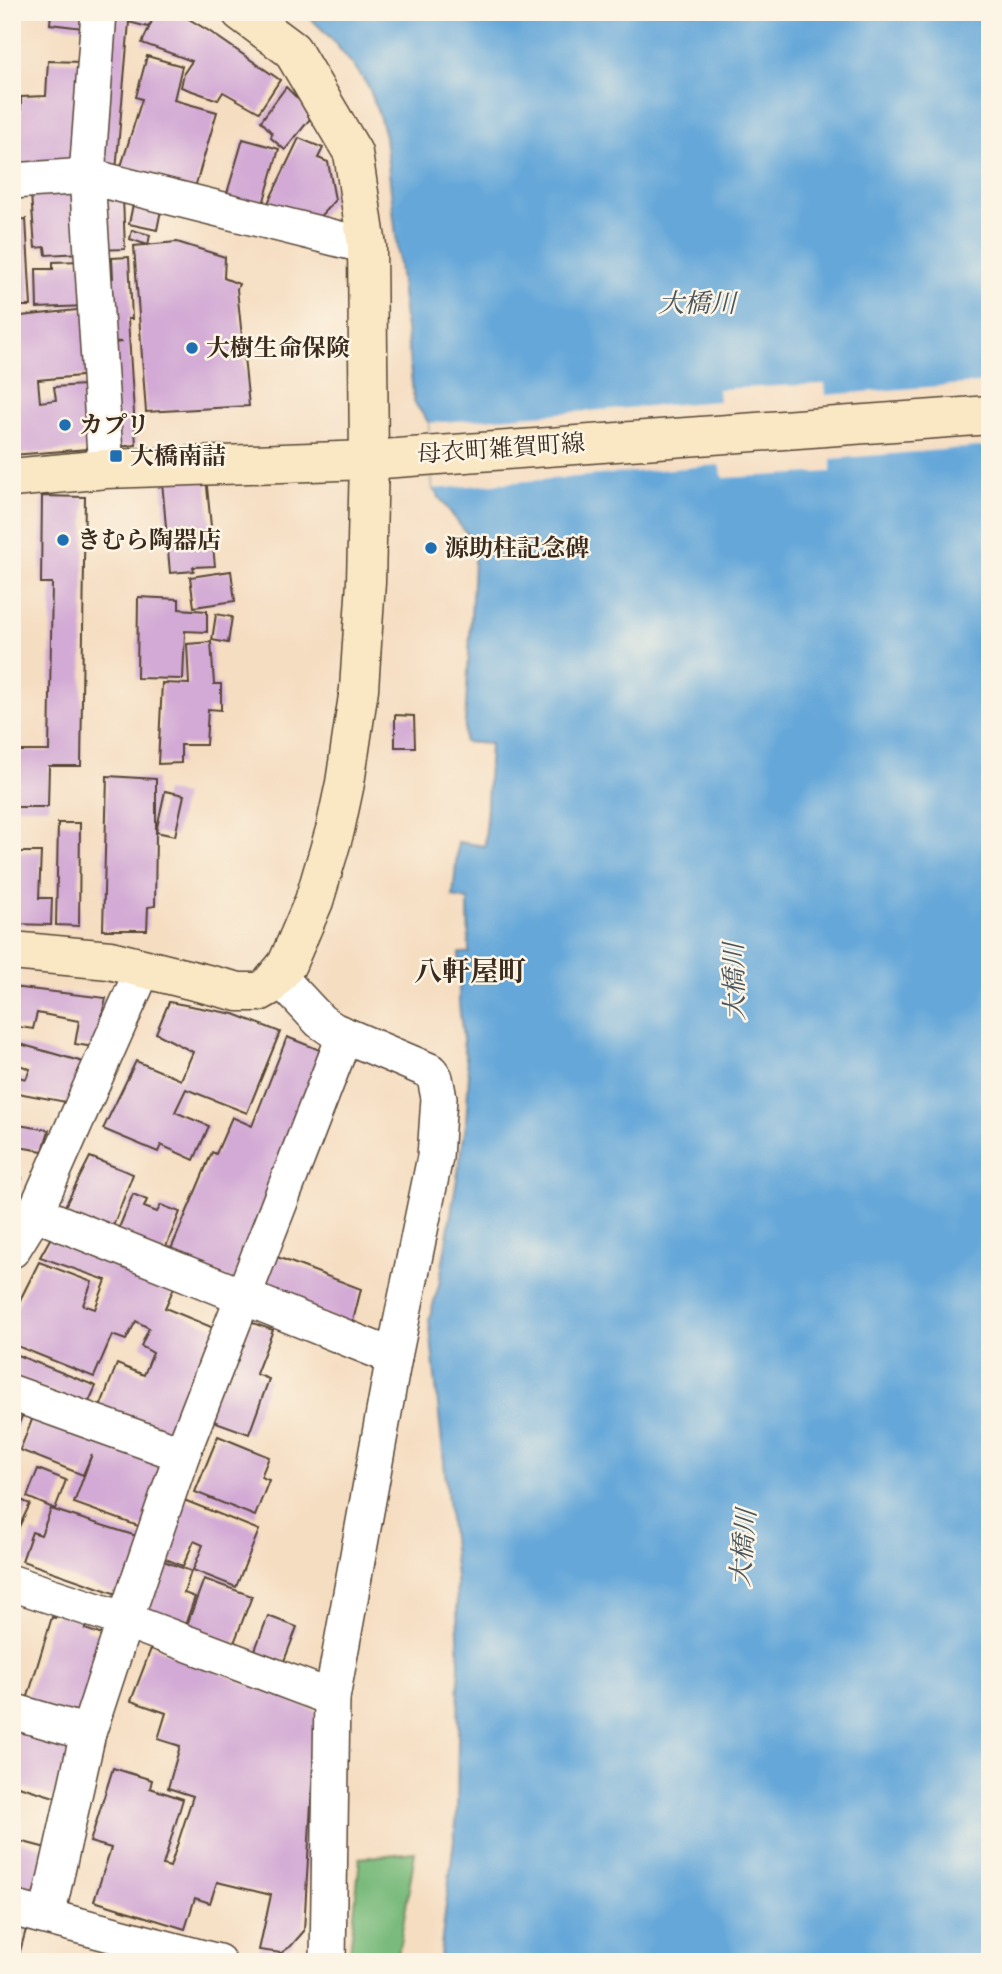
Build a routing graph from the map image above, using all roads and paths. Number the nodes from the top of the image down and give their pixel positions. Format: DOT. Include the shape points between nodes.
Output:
graph roads {
  1 [pos="99,12"];
  2 [pos="241,12"];
  3 [pos="87,176"];
  4 [pos="12,181"];
  5 [pos="367,246"];
  6 [pos="990,415"];
  7 [pos="369,460"];
  8 [pos="106,470"];
  9 [pos="12,478"];
  10 [pos="12,951"];
  11 [pos="143,969"];
  12 [pos="278,976"];
  13 [pos="344,1037"];
  14 [pos="35,1213"];
  15 [pos="12,1250"];
  16 [pos="242,1297"];
  17 [pos="394,1357"];
  18 [pos="12,1393"];
  19 [pos="182,1454"];
  20 [pos="12,1583"];
  21 [pos="125,1620"];
  22 [pos="332,1698"];
  23 [pos="12,1711"];
  24 [pos="88,1733"];
  25 [pos="12,1908"];
  26 [pos="47,1916"];
  27 [pos="218,1962"];
  28 [pos="328,1962"];
  1 -- 3 [label="street"];
  2 -- 5 [label="street" via="292,50 353,153"];
  3 -- 4 [label="street"];
  3 -- 5 [label="street"];
  3 -- 8 [label="street"];
  5 -- 7 [label="street"];
  6 -- 7 [label="street, 母衣町雑賀町線"];
  7 -- 8 [label="street, 母衣町雑賀町線"];
  7 -- 12 [label="street" via="359,689 345,783 318,890"];
  8 -- 9 [label="street, 母衣町雑賀町線"];
  10 -- 11 [label="street" via="110,960"];
  11 -- 12 [label="street" via="239,992 259,992"];
  11 -- 14 [label="street"];
  12 -- 13 [label="street" via="320,1021"];
  13 -- 16 [label="street"];
  13 -- 17 [label="street" via="430,1071 438,1087 436,1157"];
  14 -- 15 [label="street"];
  14 -- 16 [label="street"];
  16 -- 17 [label="street"];
  16 -- 19 [label="street"];
  17 -- 22 [label="street"];
  18 -- 19 [label="street"];
  19 -- 21 [label="street"];
  20 -- 21 [label="street"];
  21 -- 22 [label="street"];
  21 -- 24 [label="street"];
  22 -- 28 [label="street"];
  23 -- 24 [label="street"];
  24 -- 26 [label="street"];
  25 -- 26 [label="street"];
  26 -- 27 [label="street"];
}
